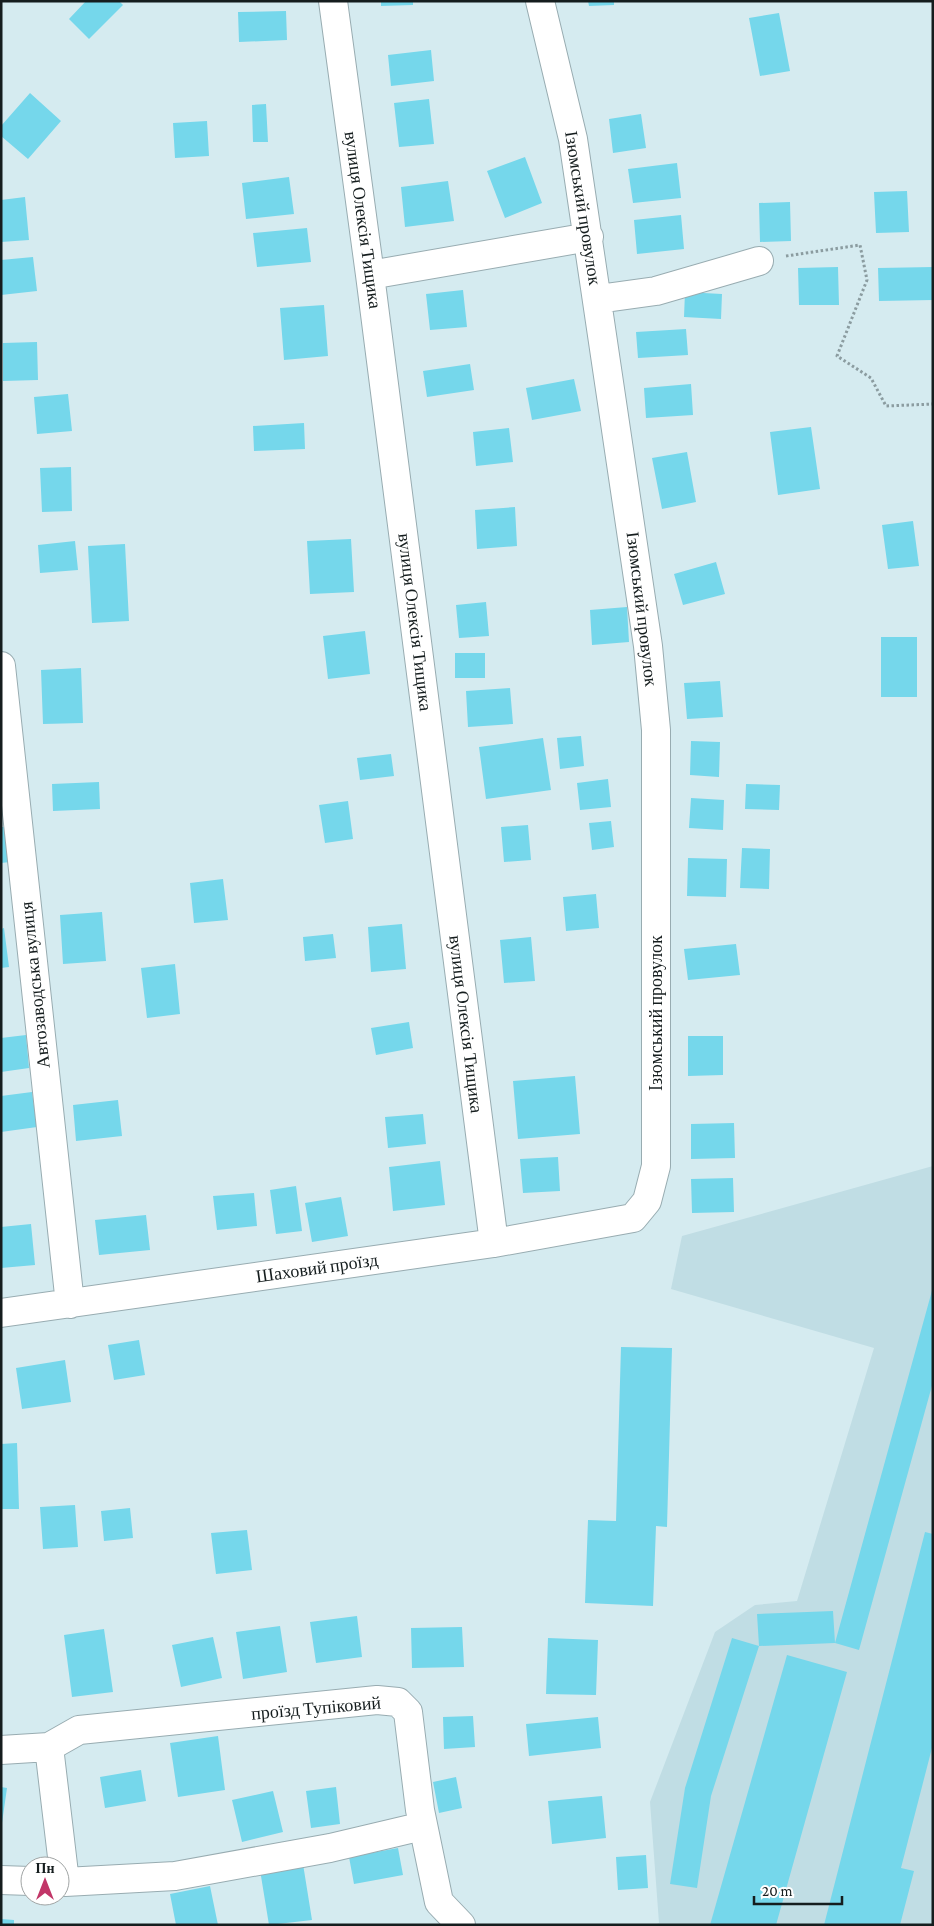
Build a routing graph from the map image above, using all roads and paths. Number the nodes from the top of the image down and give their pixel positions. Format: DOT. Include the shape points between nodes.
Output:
graph roads {
  1 [pos="333,1"];
  2 [pos="540,1"];
  3 [pos="589,237"];
  4 [pos="759,260"];
  5 [pos="370,275"];
  6 [pos="598,299"];
  7 [pos="933,404"];
  8 [pos="1,666"];
  9 [pos="633,1218"];
  10 [pos="494,1243"];
  11 [pos="70,1304"];
  12 [pos="1,1313"];
  13 [pos="49,1747"];
  14 [pos="1,1750"];
  15 [pos="423,1826"];
  16 [pos="59,1856"];
  17 [pos="1,1880"];
  18 [pos="20,1881"];
  19 [pos="70,1882"];
  20 [pos="461,1925"];
  1 -- 5 [label="street, вулиця Олексія Тищика"];
  2 -- 3 [label="street, Ізюмський провулок" via="573,139"];
  3 -- 5 [label="street"];
  3 -- 6 [label="street, Ізюмський провулок"];
  4 -- 6 [label="street" via="656,291"];
  4 -- 7 [label="path" via="860,244 867,280 837,356 871,378 886,406"];
  5 -- 10 [label="street, вулиця Олексія Тищика"];
  6 -- 9 [label="street, Ізюмський провулок" via="648,646 656,730 656,1166 647,1201"];
  8 -- 11 [label="street, Автозаводська вулиця"];
  9 -- 10 [label="street, Шаховий проїзд"];
  10 -- 11 [label="street, Шаховий проїзд"];
  11 -- 12 [label="street, Шаховий проїзд"];
  13 -- 14 [label="street, проїзд Тупіковий"];
  13 -- 15 [label="street, проїзд Тупіковий" via="79,1730 377,1700 398,1702 408,1712"];
  13 -- 16 [label="street"];
  15 -- 19 [label="street" via="330,1848 175,1876"];
  15 -- 20 [label="street, проїзд Тупіковий" via="439,1902"];
  17 -- 18 [label="street"];
}
